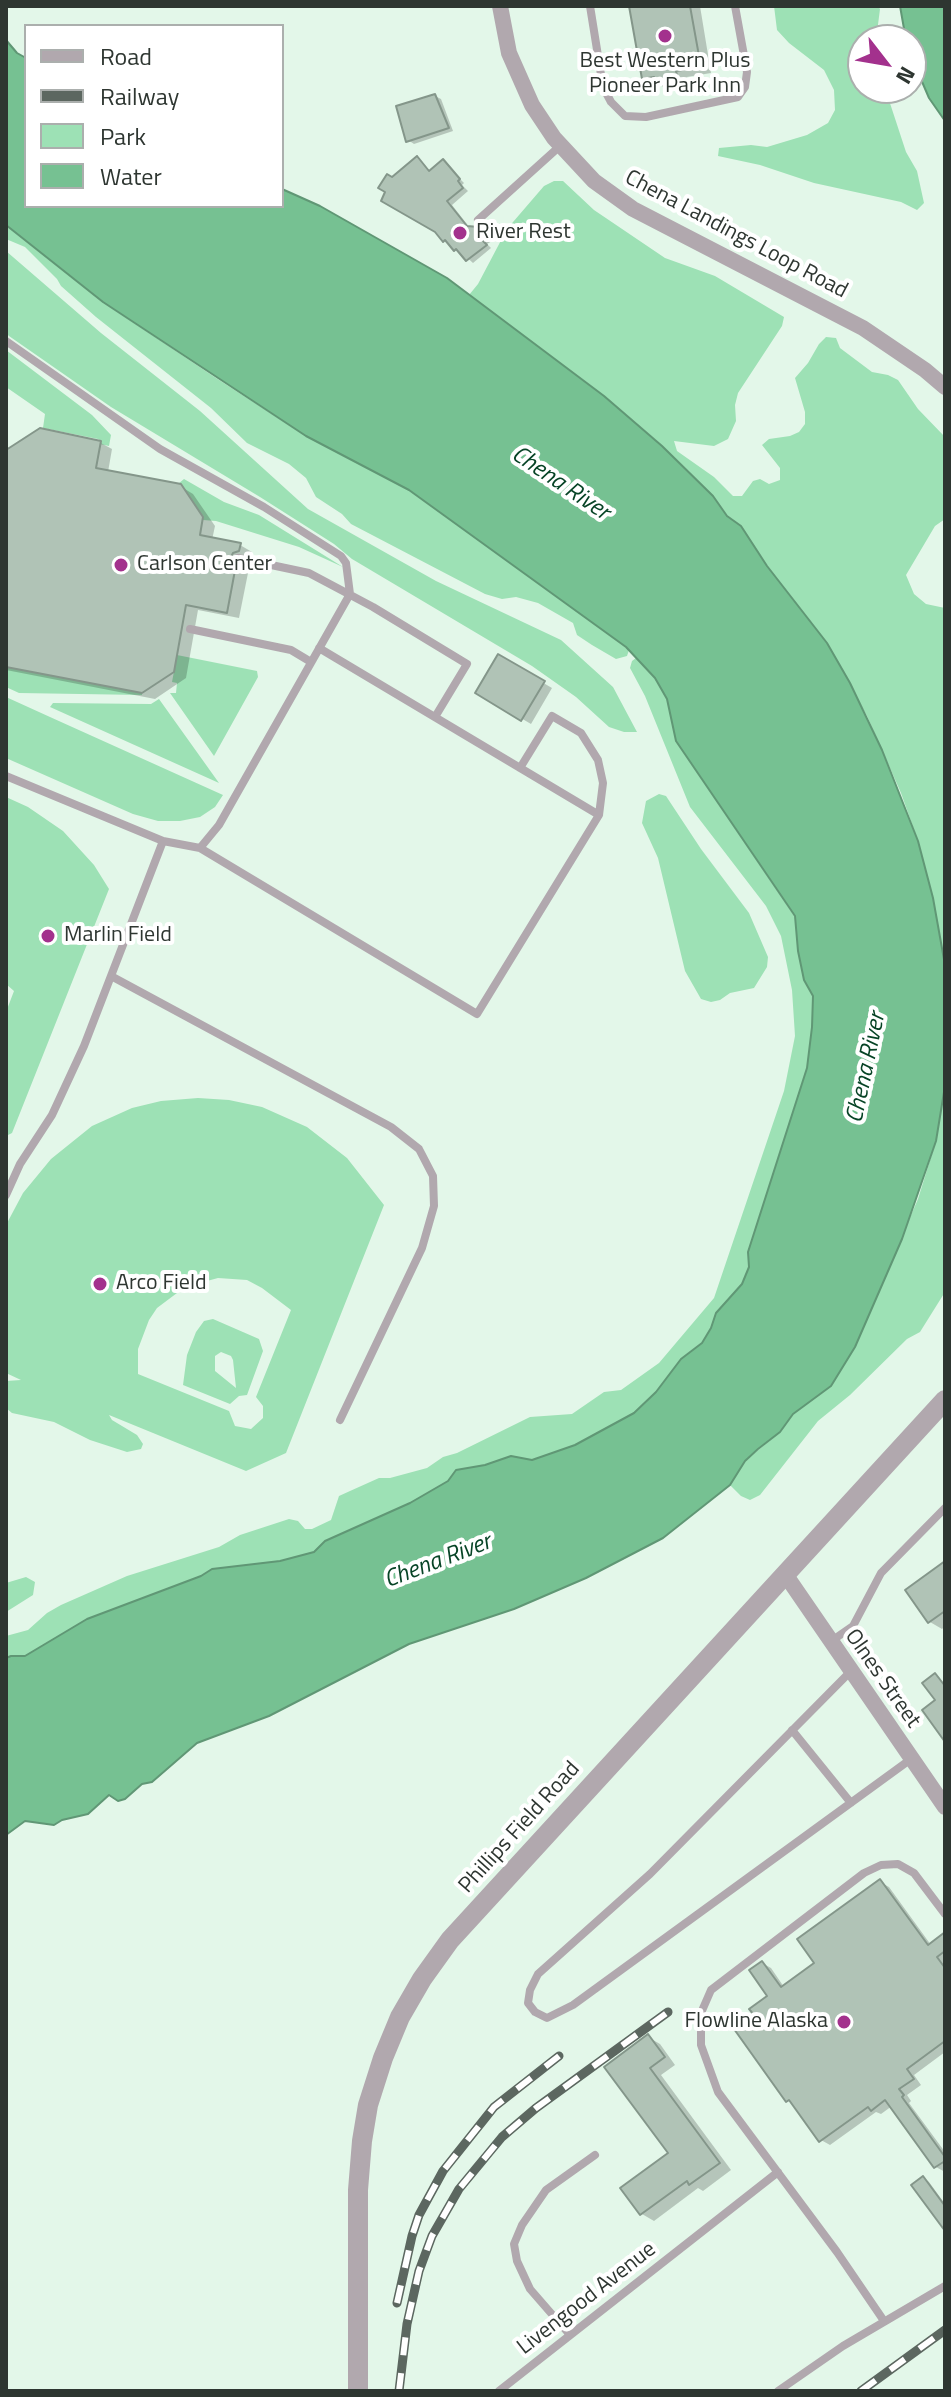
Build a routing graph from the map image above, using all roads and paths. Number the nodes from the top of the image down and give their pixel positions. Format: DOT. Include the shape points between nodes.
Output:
graph roads {
  1 [pos="500,6"];
  2 [pos="590,6"];
  3 [pos="735,6"];
  4 [pos="560,145"];
  5 [pos="478,220"];
  6 [pos="6,341"];
  7 [pos="945,387"];
  8 [pos="238,558"];
  9 [pos="350,594"];
  10 [pos="190,629"];
  11 [pos="319,648"];
  12 [pos="311,662"];
  13 [pos="435,717"];
  14 [pos="520,768"];
  15 [pos="6,776"];
  16 [pos="599,815"];
  17 [pos="163,841"];
  18 [pos="200,848"];
  19 [pos="111,976"];
  20 [pos="6,1195"];
  21 [pos="945,1400"];
  22 [pos="340,1420"];
  23 [pos="945,1508"];
  24 [pos="785,1574"];
  25 [pos="829,1642"];
  26 [pos="850,1672"];
  27 [pos="792,1730"];
  28 [pos="911,1759"];
  29 [pos="851,1803"];
  30 [pos="945,1807"];
  31 [pos="945,1914"];
  32 [pos="595,2155"];
  33 [pos="778,2172"];
  34 [pos="945,2286"];
  35 [pos="884,2321"];
  36 [pos="570,2335"];
  37 [pos="358,2391"];
  38 [pos="499,2391"];
  39 [pos="778,2391"];
  1 -- 4 [label="street, Chena Landings Loop Road" via="521,82"];
  2 -- 3 [label="lane" via="603,87 625,116 646,117 738,97 747,72"];
  4 -- 5 [label="lane"];
  4 -- 7 [label="street, Chena Landings Loop Road" via="594,181 633,209 863,328"];
  6 -- 9 [label="lane" via="160,449 341,556"];
  8 -- 9 [label="lane" via="309,573"];
  9 -- 11 [label="lane"];
  9 -- 13 [label="lane" via="467,664"];
  10 -- 12 [label="lane" via="291,650"];
  11 -- 12 [label="lane"];
  11 -- 13 [label="lane"];
  12 -- 18 [label="lane" via="219,825"];
  13 -- 14 [label="lane"];
  14 -- 16 [label="lane"];
  14 -- 16 [label="lane" via="552,716 581,733 598,760 603,783"];
  15 -- 17 [label="lane"];
  16 -- 18 [label="lane" via="477,1014"];
  17 -- 18 [label="lane"];
  17 -- 19 [label="lane"];
  19 -- 20 [label="lane" via="59,1101"];
  19 -- 22 [label="lane" via="391,1127 419,1149 433,1176 434,1206 422,1248"];
  21 -- 24 [label="street, Phillips Field Road"];
  23 -- 25 [label="lane" via="881,1573 853,1626"];
  24 -- 25 [label="street, Olnes Street"];
  24 -- 37 [label="street, Phillips Field Road" via="450,1940 400,2017 373,2086 360,2152"];
  25 -- 26 [label="street, Olnes Street"];
  26 -- 27 [label="lane"];
  26 -- 28 [label="street, Olnes Street"];
  27 -- 29 [label="lane"];
  27 -- 29 [label="lane" via="650,1874 538,1974 528,2003 535,2012 547,2018 573,2005"];
  28 -- 29 [label="lane"];
  28 -- 30 [label="street, Olnes Street"];
  31 -- 33 [label="lane" via="914,1873 898,1864 881,1865 711,1990 701,2013 701,2045 718,2092"];
  32 -- 36 [label="lane" via="546,2190 514,2244 530,2289"];
  33 -- 35 [label="lane"];
  33 -- 36 [label="lane, Livengood Avenue"];
  34 -- 35 [label="lane"];
  35 -- 39 [label="lane"];
  36 -- 38 [label="lane, Livengood Avenue"];
}
